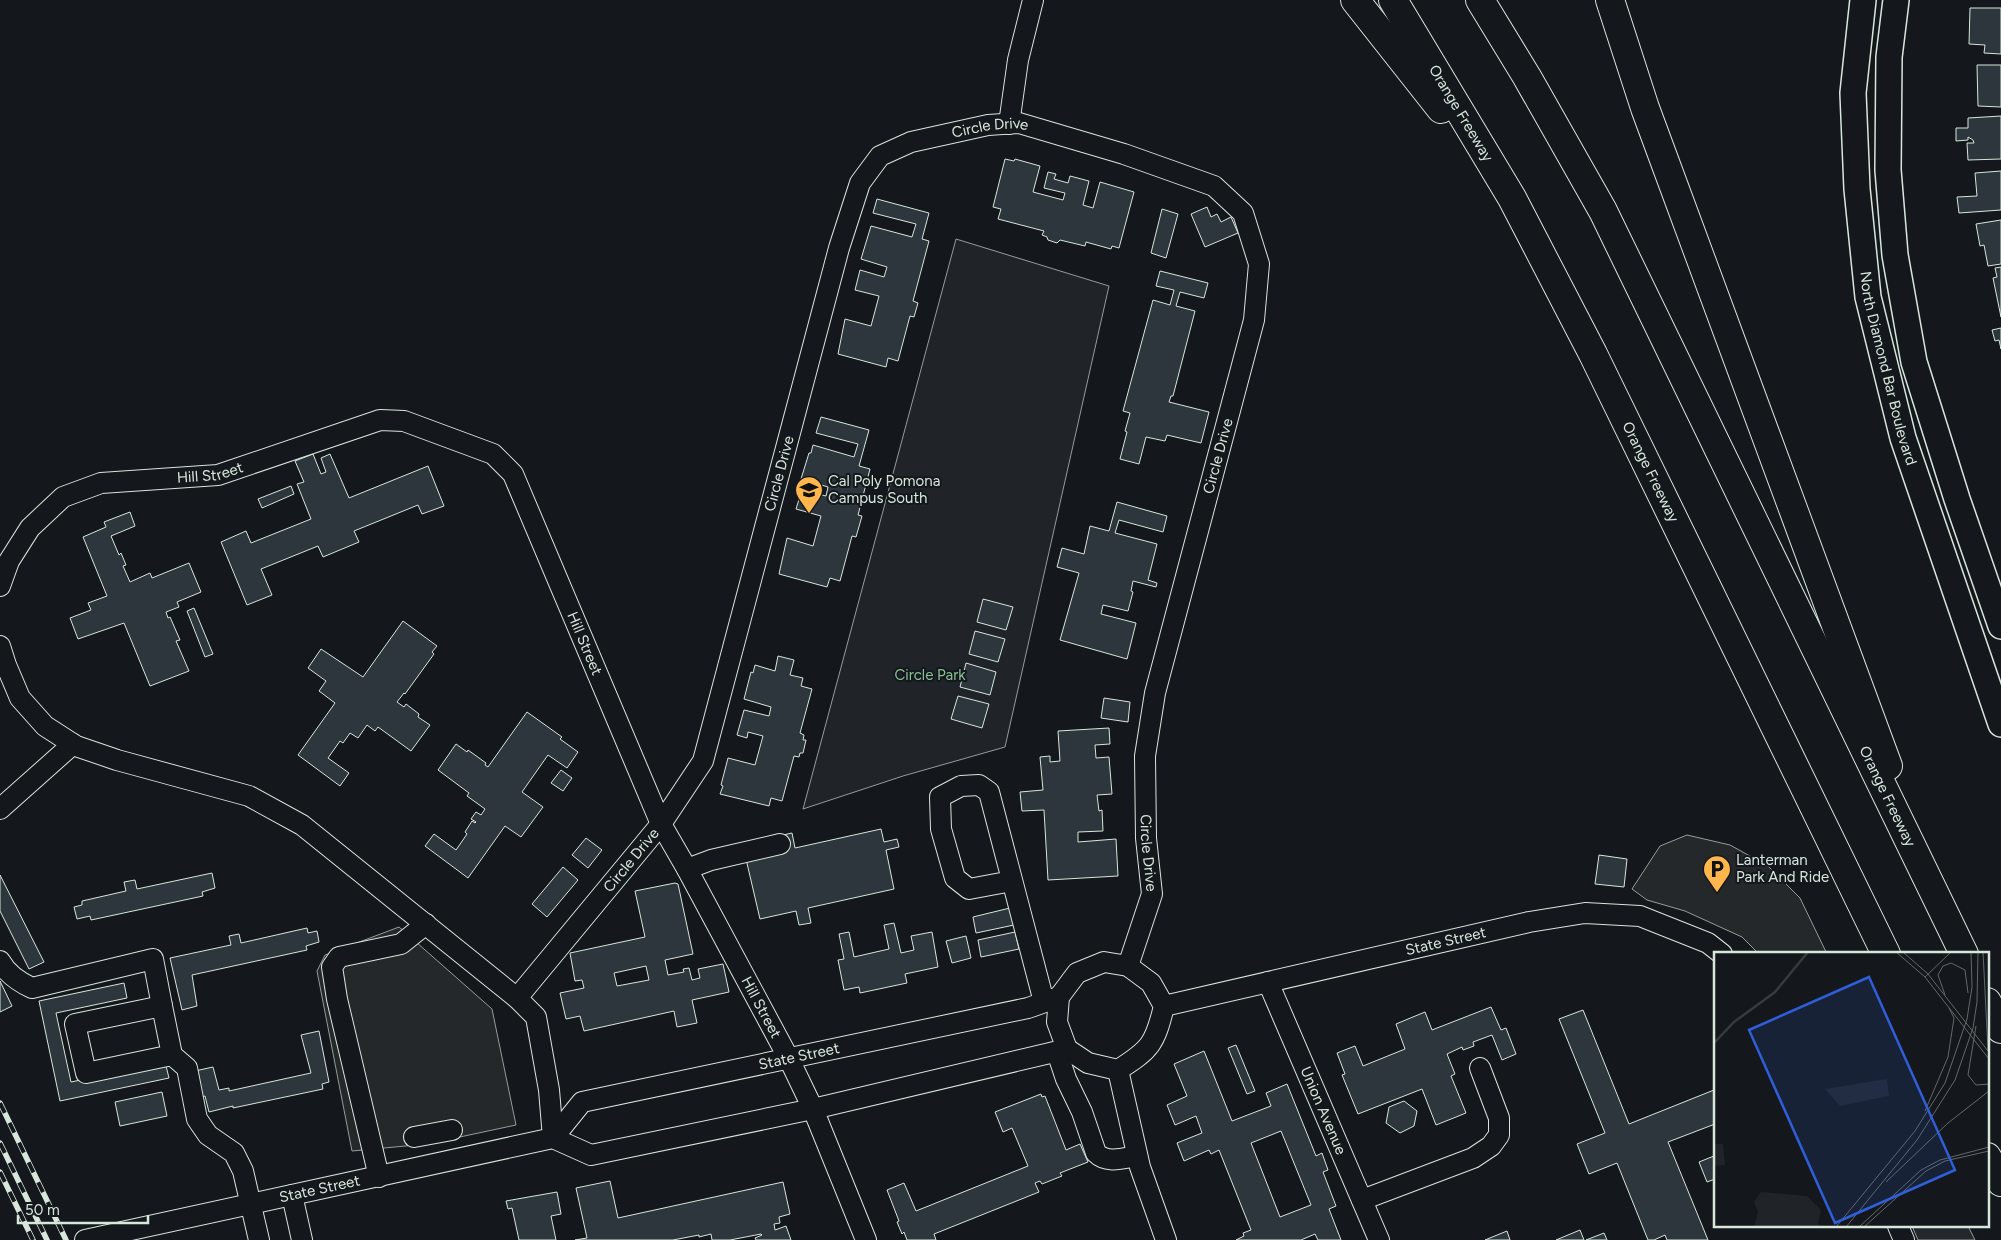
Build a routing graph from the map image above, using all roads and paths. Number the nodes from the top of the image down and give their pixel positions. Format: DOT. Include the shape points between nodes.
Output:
graph roads {
  1 [pos="1033,0"];
  2 [pos="1355,0"];
  3 [pos="1392,0"];
  4 [pos="1480,0"];
  5 [pos="1610,0"];
  6 [pos="1863,0"];
  7 [pos="1896,0"];
  8 [pos="1010,124"];
  9 [pos="1512,198"];
  10 [pos="0,586"];
  11 [pos="2001,626"];
  12 [pos="0,646"];
  13 [pos="2001,724"];
  14 [pos="73,744"];
  15 [pos="0,809"];
  16 [pos="661,824"];
  17 [pos="780,844"];
  18 [pos="687,868"];
  19 [pos="1012,881"];
  20 [pos="1936,894"];
  21 [pos="426,924"];
  22 [pos="1719,952"];
  23 [pos="1885,952"];
  24 [pos="1963,952"];
  25 [pos="0,961"];
  26 [pos="1128,966"];
  27 [pos="1268,982"];
  28 [pos="517,998"];
  29 [pos="1052,999"];
  30 [pos="1988,1004"];
  31 [pos="162,1006"];
  32 [pos="1164,1006"];
  33 [pos="2001,1028"];
  34 [pos="1062,1051"];
  35 [pos="172,1055"];
  36 [pos="789,1059"];
  37 [pos="1480,1068"];
  38 [pos="1118,1070"];
  39 [pos="813,1109"];
  40 [pos="452,1130"];
  41 [pos="414,1138"];
  42 [pos="553,1138"];
  43 [pos="1137,1156"];
  44 [pos="1988,1159"];
  45 [pos="379,1176"];
  46 [pos="2001,1182"];
  47 [pos="292,1195"];
  48 [pos="1362,1200"];
  49 [pos="250,1204"];
  50 [pos="1899,1228"];
  51 [pos="85,1240"];
  52 [pos="259,1240"];
  53 [pos="302,1240"];
  54 [pos="866,1240"];
  55 [pos="1166,1240"];
  56 [pos="1379,1240"];
  57 [pos="1904,1240"];
  1 -- 8 [label="street" via="1018,60"];
  2 -- 9 [label="highway"];
  3 -- 9 [label="highway, Orange Freeway"];
  4 -- 20 [label="highway, Orange Freeway" via="1602,211"];
  5 -- 20 [label="highway" via="1648,118"];
  6 -- 13 [label="main road, North Diamond Bar Boulevard" via="1853,93 1857,189 1868,296 1903,438"];
  7 -- 11 [label="main road, North Diamond Bar Boulevard" via="1889,56 1888,170 1895,255 1914,362"];
  8 -- 16 [label="street, Circle Drive" via="988,125 911,142 880,156 860,183 839,248 703,761"];
  8 -- 26 [label="street, Circle Drive" via="1124,154 1214,186 1243,213 1259,264 1254,320 1155,693 1145,756 1146,838 1152,894"];
  9 -- 23 [label="highway, Orange Freeway" via="1593,354"];
  10 -- 16 [label="street, Hill Street" via="9,561 30,528 63,497 101,483 218,474 380,420 404,421 494,454 513,474"];
  12 -- 14 [label="street" via="20,698 45,726"];
  14 -- 15 [label="street"];
  14 -- 21 [label="street" via="117,760 249,796 302,825"];
  16 -- 18 [label="street, Hill Street"];
  16 -- 28 [label="street, Circle Drive"];
  17 -- 18 [label="street"];
  18 -- 36 [label="street, Hill Street"];
  19 -- 19 [label="street" via="989,792 979,785 961,786 940,797 941,829 955,878 969,889"];
  19 -- 29 [label="street"];
  20 -- 24 [label="highway, Orange Freeway"];
  21 -- 28 [label="street"];
  21 -- 45 [label="street" via="401,944 339,957 332,967"];
  22 -- 27 [label="street, State Street" via="1708,943 1640,916 1585,912"];
  25 -- 31 [label="street" via="21,983 32,988 153,959"];
  26 -- 29 [label="street" via="1104,962 1077,972"];
  26 -- 32 [label="street" via="1151,983"];
  27 -- 32 [label="street, State Street"];
  27 -- 48 [label="street, Union Avenue"];
  28 -- 42 [label="street" via="536,1017"];
  29 -- 34 [label="street"];
  29 -- 36 [label="street, State Street" via="1028,1008"];
  30 -- 33 [label="highway"];
  31 -- 35 [label="street"];
  31 -- 35 [label="street" via="75,1024 86,1073"];
  32 -- 38 [label="street" via="1158,1032 1143,1054"];
  34 -- 38 [label="street" via="1088,1063"];
  34 -- 39 [label="street"];
  34 -- 43 [label="street" via="1066,1079 1098,1156 1110,1159"];
  35 -- 49 [label="street" via="187,1068 197,1119 208,1134 234,1153 243,1171"];
  36 -- 39 [label="street, Hill Street"];
  36 -- 42 [label="street, State Street" via="582,1102"];
  37 -- 48 [label="street" via="1499,1118 1499,1135 1491,1146 1473,1158"];
  38 -- 43 [label="street"];
  39 -- 42 [label="street" via="591,1155"];
  39 -- 54 [label="street, Hill Street"];
  40 -- 41 [label="street"];
  42 -- 45 [label="street, State Street"];
  43 -- 55 [label="street"];
  44 -- 46 [label="highway"];
  45 -- 47 [label="street, State Street"];
  47 -- 49 [label="street, State Street"];
  47 -- 53 [label="street"];
  48 -- 56 [label="street, Union Avenue"];
  49 -- 51 [label="street, State Street"];
  49 -- 52 [label="street"];
  50 -- 57 [label="street"];
}
